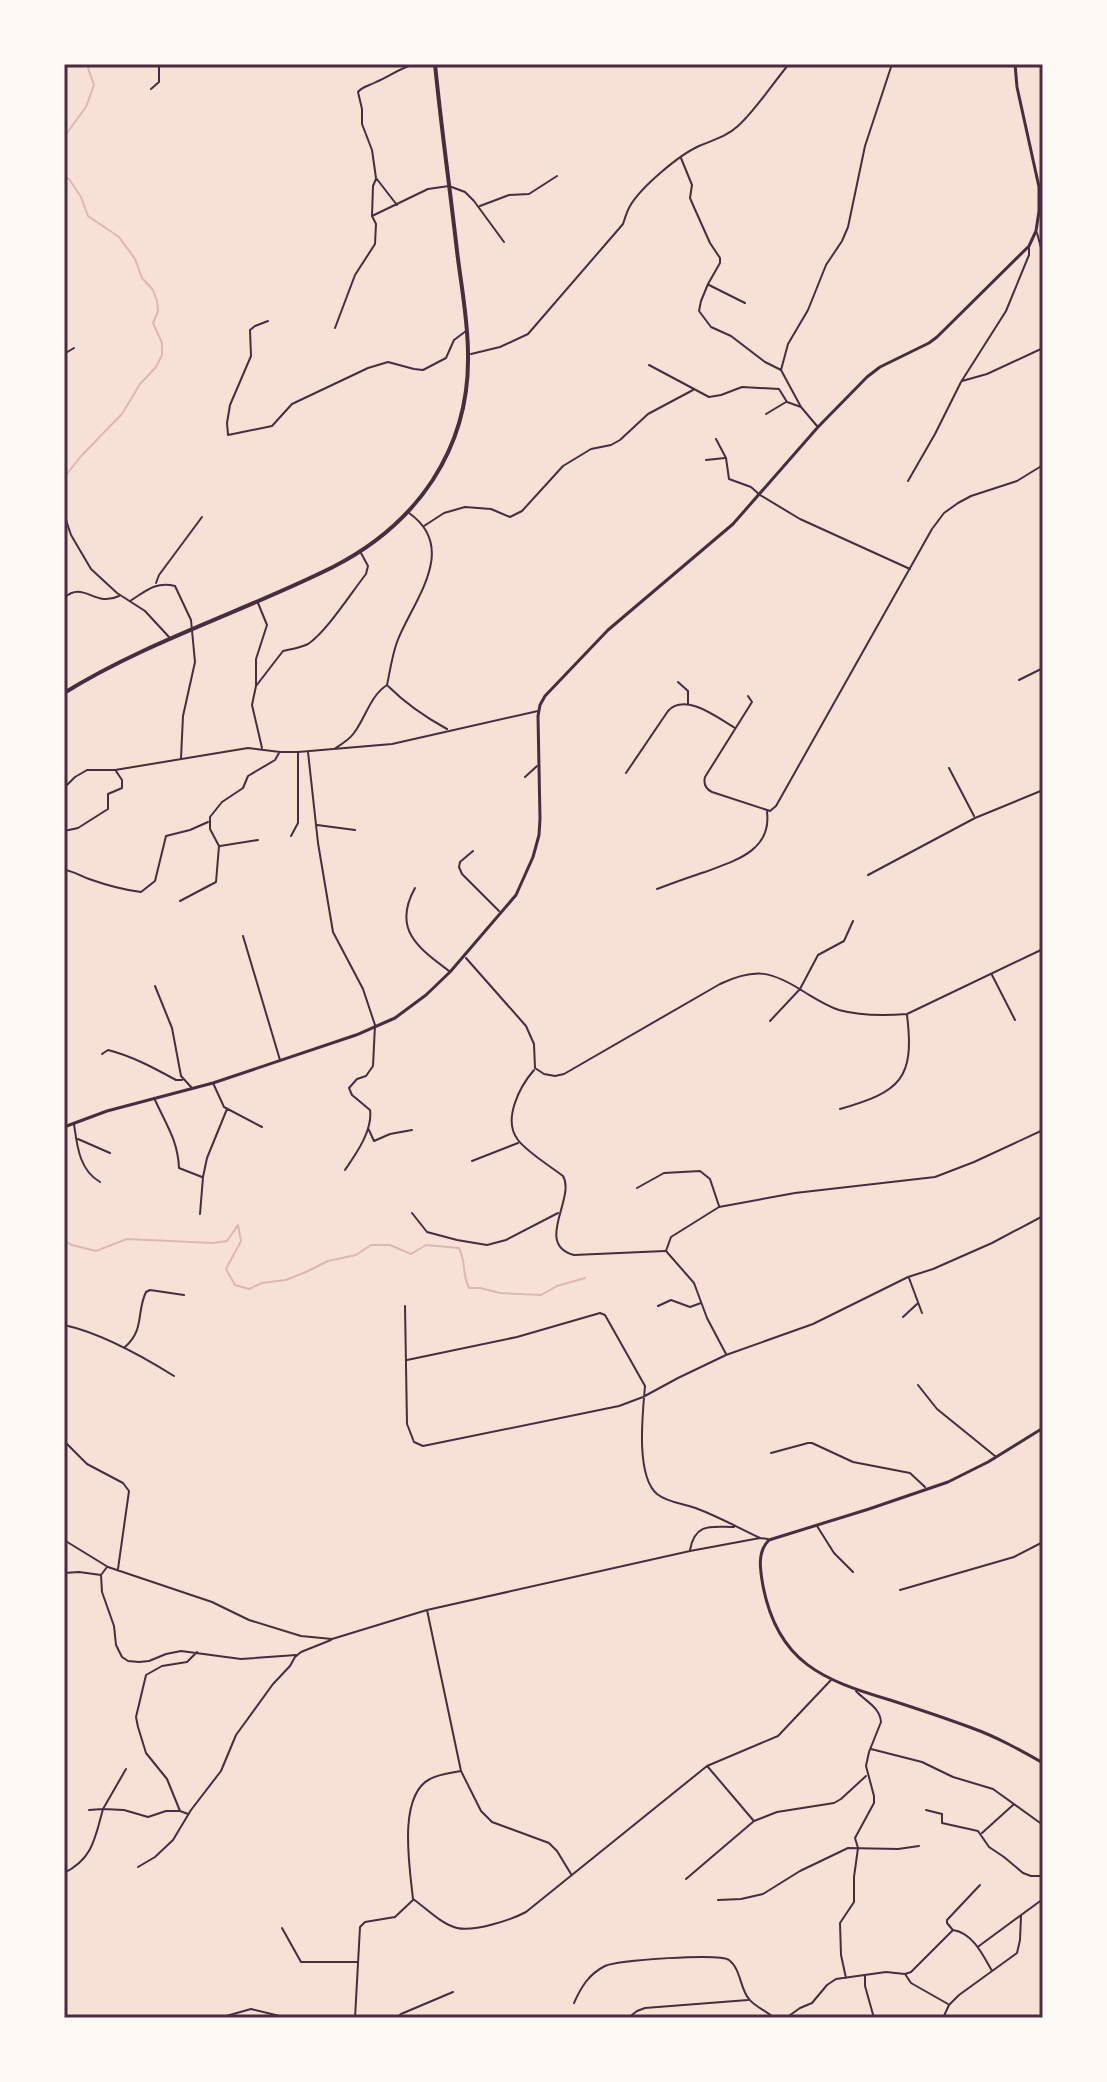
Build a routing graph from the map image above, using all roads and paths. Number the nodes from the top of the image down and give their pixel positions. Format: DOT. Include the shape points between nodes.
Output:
graph roads {
  1 [pos="159,64"];
  2 [pos="415,64"];
  3 [pos="435,64"];
  4 [pos="789,64"];
  5 [pos="892,64"];
  6 [pos="1015,64"];
  7 [pos="151,89"];
  8 [pos="681,157"];
  9 [pos="557,176"];
  10 [pos="376,178"];
  11 [pos="449,186"];
  12 [pos="397,205"];
  13 [pos="479,207"];
  14 [pos="372,216"];
  15 [pos="1036,231"];
  16 [pos="504,242"];
  17 [pos="1029,246"];
  18 [pos="1043,255"];
  19 [pos="708,284"];
  20 [pos="745,303"];
  21 [pos="268,321"];
  22 [pos="335,328"];
  23 [pos="467,330"];
  24 [pos="74,348"];
  25 [pos="1043,348"];
  26 [pos="64,354"];
  27 [pos="468,355"];
  28 [pos="649,365"];
  29 [pos="781,370"];
  30 [pos="961,382"];
  31 [pos="693,390"];
  32 [pos="787,402"];
  33 [pos="801,407"];
  34 [pos="766,414"];
  35 [pos="818,427"];
  36 [pos="716,439"];
  37 [pos="726,458"];
  38 [pos="706,460"];
  39 [pos="1043,465"];
  40 [pos="908,481"];
  41 [pos="760,495"];
  42 [pos="408,513"];
  43 [pos="64,514"];
  44 [pos="202,517"];
  45 [pos="424,526"];
  46 [pos="361,552"];
  47 [pos="911,569"];
  48 [pos="156,584"];
  49 [pos="120,595"];
  50 [pos="64,598"];
  51 [pos="130,601"];
  52 [pos="258,602"];
  53 [pos="192,630"];
  54 [pos="171,640"];
  55 [pos="1043,668"];
  56 [pos="1019,680"];
  57 [pos="678,682"];
  58 [pos="387,685"];
  59 [pos="256,686"];
  60 [pos="64,693"];
  61 [pos="748,696"];
  62 [pos="688,704"];
  63 [pos="539,711"];
  64 [pos="736,728"];
  65 [pos="450,730"];
  66 [pos="262,748"];
  67 [pos="333,750"];
  68 [pos="308,751"];
  69 [pos="280,752"];
  70 [pos="298,752"];
  71 [pos="181,759"];
  72 [pos="538,765"];
  73 [pos="949,768"];
  74 [pos="115,770"];
  75 [pos="626,773"];
  76 [pos="525,777"];
  77 [pos="64,788"];
  78 [pos="1043,790"];
  79 [pos="767,811"];
  80 [pos="975,818"];
  81 [pos="209,822"];
  82 [pos="316,825"];
  83 [pos="355,830"];
  84 [pos="64,831"];
  85 [pos="291,836"];
  86 [pos="258,840"];
  87 [pos="219,846"];
  88 [pos="473,851"];
  89 [pos="64,870"];
  90 [pos="868,875"];
  91 [pos="415,888"];
  92 [pos="657,889"];
  93 [pos="180,901"];
  94 [pos="499,912"];
  95 [pos="853,921"];
  96 [pos="243,936"];
  97 [pos="1043,949"];
  98 [pos="464,956"];
  99 [pos="450,972"];
  100 [pos="991,974"];
  101 [pos="155,986"];
  102 [pos="800,989"];
  103 [pos="907,1014"];
  104 [pos="1015,1020"];
  105 [pos="770,1021"];
  106 [pos="374,1028"];
  107 [pos="102,1054"];
  108 [pos="281,1061"];
  109 [pos="535,1068"];
  110 [pos="183,1080"];
  111 [pos="213,1083"];
  112 [pos="194,1089"];
  113 [pos="155,1100"];
  114 [pos="227,1109"];
  115 [pos="840,1109"];
  116 [pos="74,1123"];
  117 [pos="64,1127"];
  118 [pos="262,1127"];
  119 [pos="368,1127"];
  120 [pos="412,1130"];
  121 [pos="1043,1130"];
  122 [pos="76,1138"];
  123 [pos="519,1142"];
  124 [pos="110,1153"];
  125 [pos="472,1161"];
  126 [pos="345,1170"];
  127 [pos="203,1177"];
  128 [pos="100,1182"];
  129 [pos="637,1188"];
  130 [pos="719,1207"];
  131 [pos="412,1213"];
  132 [pos="559,1213"];
  133 [pos="200,1214"];
  134 [pos="1043,1216"];
  135 [pos="666,1251"];
  136 [pos="908,1277"];
  137 [pos="184,1295"];
  138 [pos="702,1302"];
  139 [pos="917,1303"];
  140 [pos="405,1306"];
  141 [pos="658,1306"];
  142 [pos="922,1313"];
  143 [pos="903,1317"];
  144 [pos="64,1325"];
  145 [pos="124,1347"];
  146 [pos="726,1355"];
  147 [pos="406,1360"];
  148 [pos="174,1376"];
  149 [pos="918,1385"];
  150 [pos="643,1397"];
  151 [pos="1043,1428"];
  152 [pos="64,1441"];
  153 [pos="771,1453"];
  154 [pos="996,1457"];
  155 [pos="927,1490"];
  156 [pos="816,1525"];
  157 [pos="737,1527"];
  158 [pos="760,1538"];
  159 [pos="64,1540"];
  160 [pos="769,1540"];
  161 [pos="1043,1542"];
  162 [pos="690,1551"];
  163 [pos="108,1567"];
  164 [pos="118,1570"];
  165 [pos="853,1572"];
  166 [pos="64,1573"];
  167 [pos="101,1575"];
  168 [pos="900,1590"];
  169 [pos="427,1610"];
  170 [pos="332,1639"];
  171 [pos="197,1652"];
  172 [pos="297,1654"];
  173 [pos="831,1680"];
  174 [pos="855,1690"];
  175 [pos="871,1749"];
  176 [pos="1043,1763"];
  177 [pos="707,1766"];
  178 [pos="126,1769"];
  179 [pos="461,1771"];
  180 [pos="867,1775"];
  181 [pos="1014,1804"];
  182 [pos="103,1809"];
  183 [pos="89,1810"];
  184 [pos="926,1810"];
  185 [pos="180,1811"];
  186 [pos="188,1814"];
  187 [pos="754,1821"];
  188 [pos="1043,1825"];
  189 [pos="982,1834"];
  190 [pos="919,1846"];
  191 [pos="858,1848"];
  192 [pos="138,1867"];
  193 [pos="64,1873"];
  194 [pos="572,1875"];
  195 [pos="1043,1876"];
  196 [pos="686,1879"];
  197 [pos="980,1885"];
  198 [pos="413,1899"];
  199 [pos="1043,1899"];
  200 [pos="718,1900"];
  201 [pos="1021,1916"];
  202 [pos="282,1928"];
  203 [pos="953,1930"];
  204 [pos="978,1947"];
  205 [pos="359,1962"];
  206 [pos="992,1971"];
  207 [pos="905,1974"];
  208 [pos="865,1975"];
  209 [pos="846,1978"];
  210 [pos="453,1992"];
  211 [pos="749,2000"];
  212 [pos="574,2003"];
  213 [pos="949,2005"];
  214 [pos="219,2018"];
  215 [pos="288,2018"];
  216 [pos="355,2018"];
  217 [pos="396,2018"];
  218 [pos="628,2018"];
  219 [pos="774,2018"];
  220 [pos="786,2018"];
  221 [pos="874,2018"];
  222 [pos="943,2018"];
  1 -- 7 [label="street" via="159,82"];
  2 -- 10 [label="street" via="358,90"];
  3 -- 11 [label="highway"];
  4 -- 8 [label="street" via="739,125"];
  5 -- 29 [label="street" via="865,146 848,227 788,344"];
  6 -- 15 [label="street" via="1039,187"];
  8 -- 19 [label="street" via="692,185 690,198 720,258"];
  8 -- 27 [label="street" via="630,205 623,224 528,334"];
  9 -- 13 [label="street" via="529,194 509,195"];
  10 -- 12 [label="street"];
  10 -- 14 [label="street"];
  11 -- 12 [label="street" via="428,189"];
  11 -- 13 [label="street" via="465,192"];
  11 -- 23 [label="highway"];
  12 -- 14 [label="street"];
  13 -- 16 [label="street"];
  14 -- 22 [label="street" via="375,244 355,275"];
  15 -- 17 [label="street"];
  15 -- 18 [label="street"];
  17 -- 30 [label="street" via="1006,311"];
  17 -- 35 [label="street" via="937,337 875,371"];
  19 -- 20 [label="street"];
  19 -- 29 [label="street" via="699,311 706,322"];
  21 -- 23 [label="street" via="250,330 251,356 230,405 228,435 272,426 292,404 368,368 388,362 423,370 446,358 454,340"];
  23 -- 27 [label="highway"];
  24 -- 26 [label="street"];
  25 -- 30 [label="street"];
  27 -- 42 [label="highway" via="462,415 453,441"];
  28 -- 31 [label="street"];
  29 -- 33 [label="street"];
  30 -- 40 [label="street"];
  31 -- 32 [label="street" via="709,397 742,387 776,388"];
  31 -- 45 [label="street" via="648,414 620,440 563,466 517,514 465,507"];
  32 -- 33 [label="street"];
  32 -- 34 [label="street"];
  33 -- 35 [label="street"];
  35 -- 41 [label="street"];
  36 -- 37 [label="street"];
  37 -- 38 [label="street"];
  37 -- 41 [label="street" via="729,479"];
  39 -- 47 [label="street" via="950,508"];
  41 -- 47 [label="street"];
  41 -- 63 [label="street" via="608,630 545,696"];
  42 -- 45 [label="street"];
  42 -- 46 [label="highway"];
  43 -- 49 [label="street" via="87,564"];
  44 -- 48 [label="street"];
  45 -- 58 [label="street" via="431,541 426,584 398,641"];
  46 -- 52 [label="highway"];
  46 -- 59 [label="street" via="366,574 319,634 308,644 283,651"];
  47 -- 79 [label="street" via="776,806"];
  48 -- 51 [label="street"];
  48 -- 53 [label="street" via="175,586"];
  49 -- 50 [label="street" via="107,600 74,591"];
  49 -- 51 [label="street"];
  51 -- 54 [label="street"];
  52 -- 53 [label="highway"];
  52 -- 59 [label="street" via="267,625 256,659"];
  53 -- 54 [label="highway"];
  53 -- 71 [label="street" via="195,662 183,716"];
  54 -- 60 [label="highway"];
  55 -- 56 [label="street"];
  57 -- 62 [label="street" via="688,691"];
  58 -- 65 [label="street"];
  58 -- 67 [label="street" via="353,734"];
  59 -- 66 [label="street" via="252,705"];
  61 -- 64 [label="street" via="752,702"];
  62 -- 64 [label="street"];
  62 -- 75 [label="street" via="672,707"];
  63 -- 65 [label="street"];
  63 -- 72 [label="street"];
  64 -- 79 [label="street" via="705,777 705,787"];
  65 -- 67 [label="street" via="411,741"];
  66 -- 69 [label="street"];
  66 -- 71 [label="street"];
  67 -- 68 [label="street"];
  68 -- 70 [label="street"];
  68 -- 82 [label="street"];
  69 -- 70 [label="street"];
  69 -- 81 [label="street" via="219,804"];
  70 -- 85 [label="street" via="298,823"];
  71 -- 74 [label="street"];
  72 -- 76 [label="street"];
  72 -- 94 [label="street" via="536,846 516,895"];
  73 -- 80 [label="street"];
  74 -- 77 [label="street" via="87,770"];
  74 -- 84 [label="street" via="122,788 108,794 108,809"];
  78 -- 80 [label="street"];
  79 -- 92 [label="street" via="768,823 757,847 740,859"];
  80 -- 90 [label="street"];
  81 -- 87 [label="street"];
  81 -- 89 [label="street" via="166,836 155,881 141,892"];
  82 -- 83 [label="street"];
  82 -- 106 [label="street" via="333,932 363,989"];
  86 -- 87 [label="street"];
  87 -- 93 [label="street" via="216,882"];
  88 -- 94 [label="street" via="459,867"];
  91 -- 99 [label="street" via="405,908 409,932"];
  94 -- 98 [label="street"];
  95 -- 102 [label="street" via="844,941 818,955"];
  96 -- 108 [label="street"];
  97 -- 100 [label="street"];
  98 -- 99 [label="street"];
  98 -- 109 [label="street" via="526,1026 534,1044"];
  99 -- 106 [label="street" via="412,1007"];
  100 -- 103 [label="street"];
  100 -- 104 [label="street"];
  101 -- 110 [label="street" via="172,1028"];
  102 -- 103 [label="street" via="837,1009"];
  102 -- 105 [label="street"];
  102 -- 109 [label="street" via="763,973 742,974 564,1074 544,1074"];
  103 -- 115 [label="street" via="910,1055 903,1074 874,1098"];
  106 -- 108 [label="street"];
  106 -- 119 [label="street" via="373,1066 349,1089 370,1110"];
  107 -- 110 [label="street" via="116,1052"];
  108 -- 111 [label="street"];
  109 -- 123 [label="street" via="515,1103 513,1129"];
  110 -- 112 [label="street"];
  111 -- 112 [label="street"];
  111 -- 114 [label="street"];
  112 -- 113 [label="street"];
  113 -- 116 [label="street"];
  113 -- 127 [label="street" via="172,1132 179,1168"];
  114 -- 118 [label="street"];
  114 -- 127 [label="street"];
  116 -- 117 [label="street"];
  116 -- 122 [label="street"];
  119 -- 120 [label="street" via="374,1141"];
  119 -- 126 [label="street"];
  121 -- 130 [label="street" via="935,1177"];
  122 -- 124 [label="street"];
  122 -- 128 [label="street" via="84,1167"];
  123 -- 125 [label="street"];
  123 -- 132 [label="street" via="567,1182"];
  127 -- 133 [label="street"];
  129 -- 130 [label="street" via="664,1173 700,1171 710,1179"];
  130 -- 135 [label="street" via="671,1237"];
  131 -- 132 [label="street" via="427,1232 487,1245"];
  132 -- 135 [label="street" via="556,1237 567,1254"];
  134 -- 136 [label="street"];
  135 -- 138 [label="street" via="694,1283"];
  136 -- 139 [label="street"];
  136 -- 146 [label="street" via="813,1324"];
  137 -- 145 [label="street" via="146,1292 137,1332"];
  138 -- 141 [label="street" via="690,1307 671,1300"];
  138 -- 146 [label="street"];
  139 -- 142 [label="street"];
  139 -- 143 [label="street"];
  140 -- 147 [label="street"];
  144 -- 145 [label="street"];
  145 -- 148 [label="street"];
  146 -- 150 [label="street"];
  147 -- 150 [label="street" via="600,1313 609,1319 644,1382"];
  147 -- 150 [label="street" via="407,1424 420,1446"];
  149 -- 154 [label="street" via="937,1409"];
  150 -- 157 [label="street" via="642,1451 653,1489"];
  151 -- 154 [label="street"];
  152 -- 164 [label="street" via="87,1464 129,1491"];
  153 -- 155 [label="street" via="817,1444 853,1462 910,1473"];
  154 -- 155 [label="street"];
  155 -- 156 [label="street"];
  156 -- 160 [label="street"];
  156 -- 165 [label="street"];
  157 -- 158 [label="street"];
  157 -- 162 [label="street" via="701,1530"];
  158 -- 160 [label="street"];
  158 -- 162 [label="street"];
  159 -- 163 [label="street"];
  160 -- 173 [label="street" via="760,1560 773,1617 798,1657"];
  161 -- 168 [label="street" via="1014,1557"];
  162 -- 169 [label="street"];
  163 -- 164 [label="street"];
  163 -- 167 [label="street"];
  164 -- 170 [label="street" via="249,1620"];
  166 -- 167 [label="street"];
  167 -- 171 [label="street" via="122,1657 139,1662"];
  169 -- 170 [label="street"];
  169 -- 179 [label="street"];
  170 -- 172 [label="street"];
  171 -- 172 [label="street" via="241,1659"];
  171 -- 185 [label="street" via="187,1662 146,1675 136,1717 146,1753 167,1779"];
  172 -- 186 [label="street" via="236,1735 221,1771"];
  173 -- 174 [label="street"];
  173 -- 177 [label="street" via="778,1736"];
  174 -- 175 [label="street" via="881,1717"];
  174 -- 176 [label="street" via="971,1727"];
  175 -- 180 [label="street"];
  175 -- 181 [label="street" via="993,1789"];
  177 -- 187 [label="street"];
  177 -- 194 [label="street"];
  178 -- 182 [label="street"];
  179 -- 194 [label="street" via="485,1817 549,1843"];
  179 -- 198 [label="street" via="425,1782 411,1804"];
  180 -- 187 [label="street" via="832,1804"];
  180 -- 191 [label="street" via="874,1803 855,1836"];
  181 -- 188 [label="street"];
  181 -- 189 [label="street"];
  182 -- 183 [label="street"];
  182 -- 185 [label="street" via="148,1817"];
  182 -- 193 [label="street" via="91,1850 80,1865"];
  184 -- 189 [label="street" via="942,1814 942,1823"];
  185 -- 186 [label="street"];
  186 -- 192 [label="street" via="168,1845"];
  187 -- 196 [label="street"];
  189 -- 195 [label="street" via="989,1847 1023,1873"];
  190 -- 191 [label="street"];
  191 -- 200 [label="street" via="844,1849 763,1894"];
  191 -- 209 [label="street" via="854,1902 840,1923"];
  194 -- 198 [label="street" via="518,1917 467,1928 450,1925"];
  197 -- 203 [label="street" via="947,1920"];
  198 -- 205 [label="street" via="395,1917 362,1924"];
  199 -- 201 [label="street"];
  201 -- 204 [label="street"];
  201 -- 206 [label="street" via="1017,1953"];
  202 -- 205 [label="street" via="301,1962"];
  203 -- 204 [label="street"];
  203 -- 207 [label="street"];
  204 -- 206 [label="street"];
  205 -- 216 [label="street"];
  206 -- 213 [label="street"];
  207 -- 208 [label="street"];
  207 -- 213 [label="street" via="916,1987"];
  208 -- 209 [label="street"];
  208 -- 221 [label="street"];
  209 -- 220 [label="street" via="830,1982 812,2003"];
  210 -- 217 [label="street"];
  211 -- 212 [label="street" via="731,1962 706,1957 607,1965 585,1982"];
  211 -- 218 [label="street" via="645,2008"];
  211 -- 219 [label="street"];
  213 -- 222 [label="street"];
  214 -- 215 [label="street" via="251,2009"];
}
